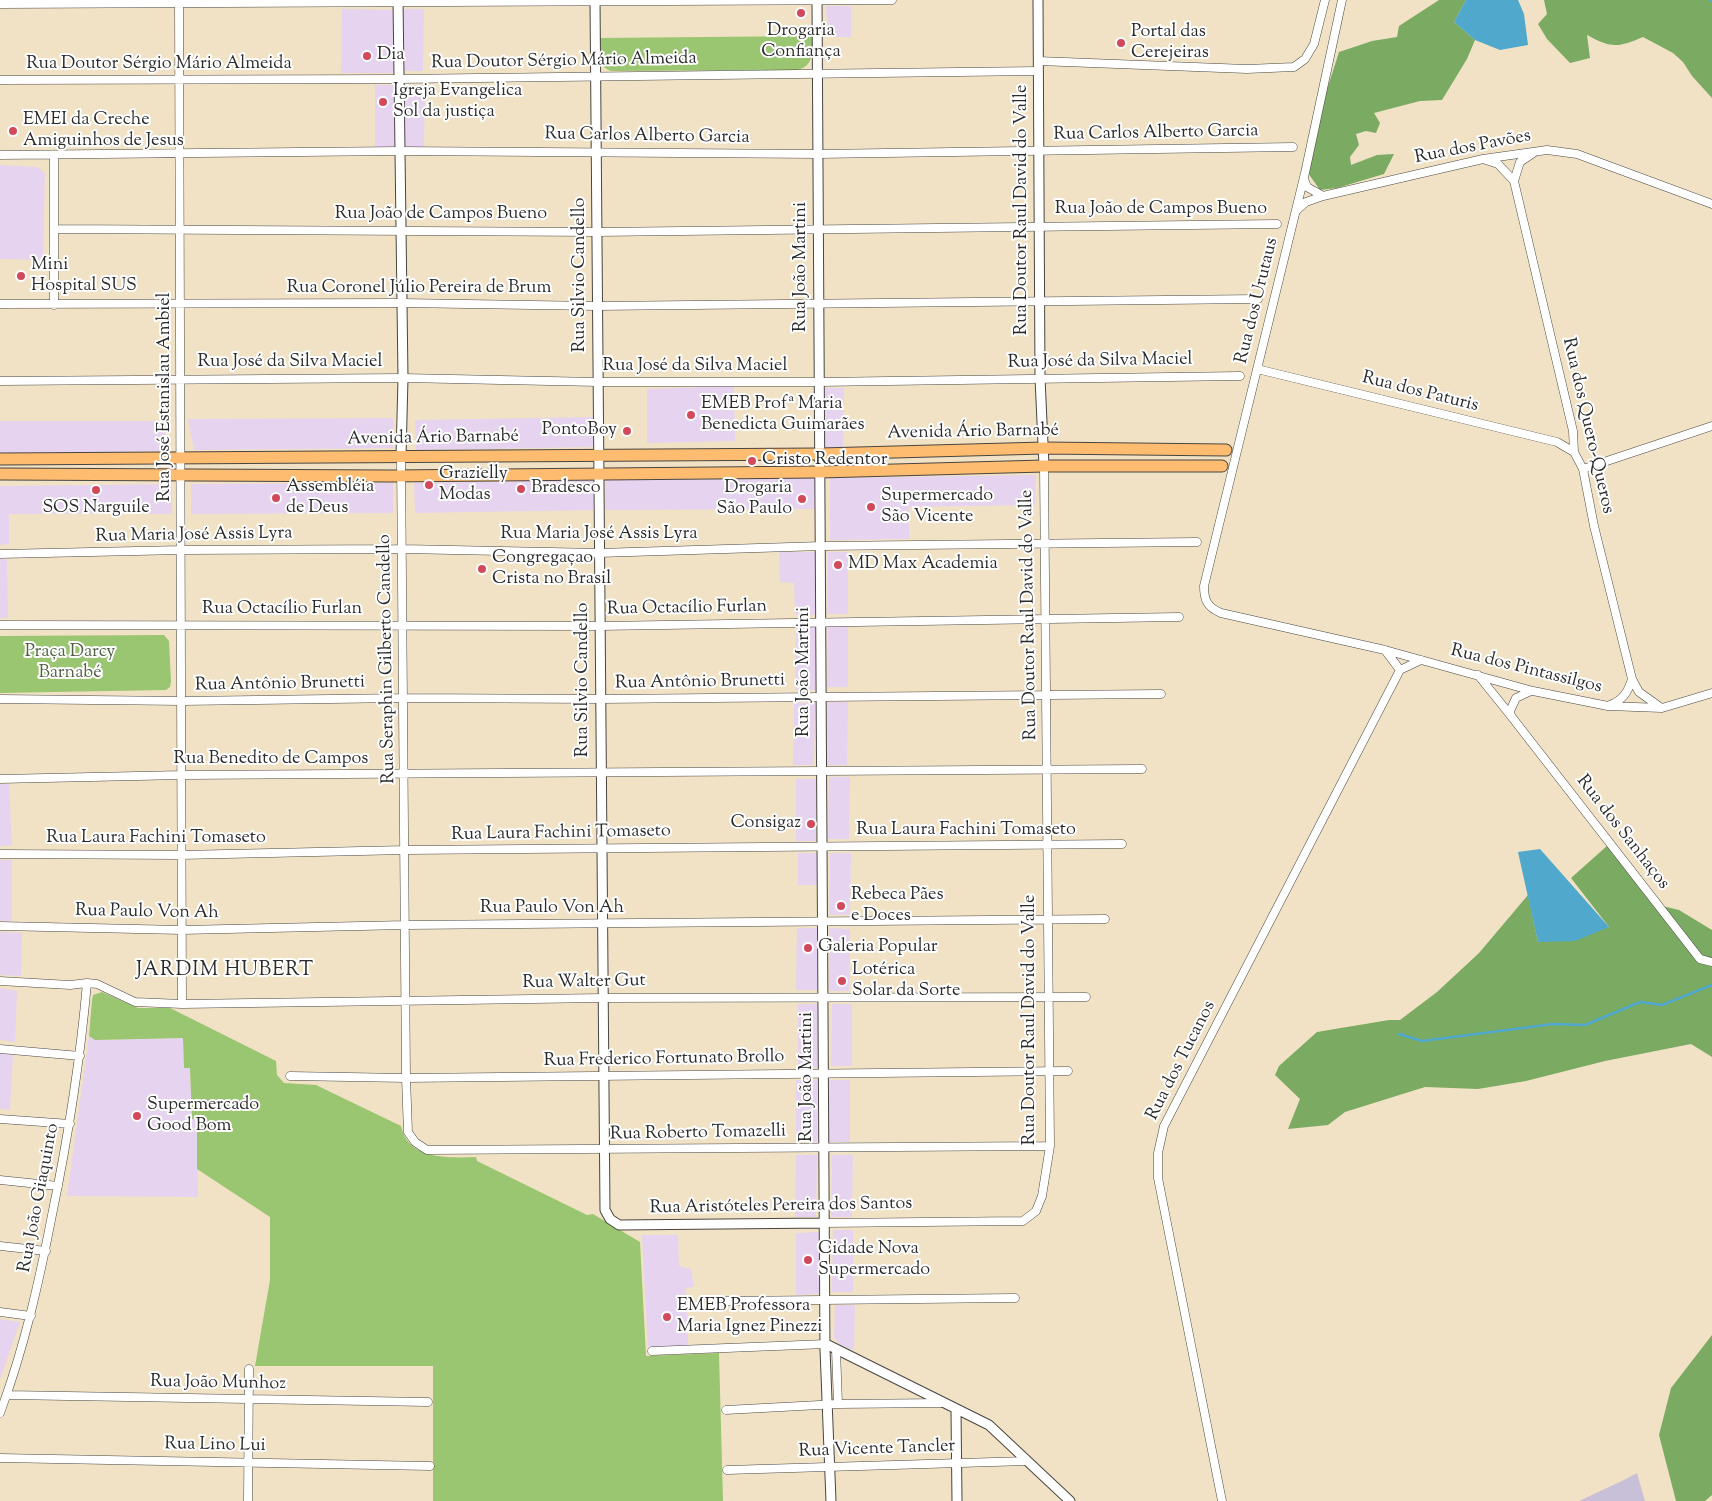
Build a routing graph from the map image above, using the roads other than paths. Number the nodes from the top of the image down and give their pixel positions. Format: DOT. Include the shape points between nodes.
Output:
graph roads {
  1 [pos="817,0"];
  2 [pos="892,0"];
  3 [pos="1038,0"];
  4 [pos="1325,0"];
  5 [pos="1342,0"];
  6 [pos="179,1"];
  7 [pos="398,1"];
  8 [pos="595,1"];
  9 [pos="0,4"];
  10 [pos="1038,61"];
  11 [pos="1038,71"];
  12 [pos="596,75"];
  13 [pos="817,75"];
  14 [pos="400,79"];
  15 [pos="0,80"];
  16 [pos="178,80"];
  17 [pos="1293,147"];
  18 [pos="1538,150"];
  19 [pos="400,151"];
  20 [pos="596,151"];
  21 [pos="1039,151"];
  22 [pos="179,154"];
  23 [pos="818,154"];
  24 [pos="0,155"];
  25 [pos="54,155"];
  26 [pos="1483,159"];
  27 [pos="1305,173"];
  28 [pos="1514,181"];
  29 [pos="1323,196"];
  30 [pos="1712,204"];
  31 [pos="1293,218"];
  32 [pos="1277,224"];
  33 [pos="1039,226"];
  34 [pos="56,229"];
  35 [pos="180,229"];
  36 [pos="400,230"];
  37 [pos="818,230"];
  38 [pos="597,232"];
  39 [pos="1258,299"];
  40 [pos="1040,302"];
  41 [pos="402,303"];
  42 [pos="819,303"];
  43 [pos="0,304"];
  44 [pos="181,304"];
  45 [pos="54,305"];
  46 [pos="597,306"];
  47 [pos="1257,369"];
  48 [pos="1240,376"];
  49 [pos="403,378"];
  50 [pos="1040,378"];
  51 [pos="182,379"];
  52 [pos="0,381"];
  53 [pos="598,382"];
  54 [pos="819,382"];
  55 [pos="1712,426"];
  56 [pos="1044,448"];
  57 [pos="1188,450"];
  58 [pos="1226,450"];
  59 [pos="1574,452"];
  60 [pos="598,454"];
  61 [pos="820,454"];
  62 [pos="181,457"];
  63 [pos="401,458"];
  64 [pos="0,459"];
  65 [pos="1044,466"];
  66 [pos="1222,466"];
  67 [pos="1187,467"];
  68 [pos="1583,469"];
  69 [pos="820,472"];
  70 [pos="0,474"];
  71 [pos="181,474"];
  72 [pos="599,474"];
  73 [pos="401,476"];
  74 [pos="1197,542"];
  75 [pos="1044,544"];
  76 [pos="822,546"];
  77 [pos="403,549"];
  78 [pos="182,550"];
  79 [pos="599,553"];
  80 [pos="0,554"];
  81 [pos="1210,608"];
  82 [pos="1179,617"];
  83 [pos="1045,620"];
  84 [pos="822,621"];
  85 [pos="404,624"];
  86 [pos="0,625"];
  87 [pos="182,626"];
  88 [pos="600,626"];
  89 [pos="1385,650"];
  90 [pos="1421,660"];
  91 [pos="1400,670"];
  92 [pos="1478,675"];
  93 [pos="1632,679"];
  94 [pos="1533,691"];
  95 [pos="1046,694"];
  96 [pos="1160,694"];
  97 [pos="1712,694"];
  98 [pos="822,696"];
  99 [pos="405,698"];
  100 [pos="0,699"];
  101 [pos="600,700"];
  102 [pos="182,701"];
  103 [pos="1608,706"];
  104 [pos="1662,708"];
  105 [pos="1511,716"];
  106 [pos="1142,769"];
  107 [pos="821,770"];
  108 [pos="1048,770"];
  109 [pos="601,773"];
  110 [pos="405,774"];
  111 [pos="183,775"];
  112 [pos="0,779"];
  113 [pos="1122,844"];
  114 [pos="1046,845"];
  115 [pos="823,846"];
  116 [pos="601,848"];
  117 [pos="406,850"];
  118 [pos="0,854"];
  119 [pos="182,855"];
  120 [pos="1105,919"];
  121 [pos="1048,921"];
  122 [pos="823,923"];
  123 [pos="602,924"];
  124 [pos="406,925"];
  125 [pos="0,926"];
  126 [pos="182,930"];
  127 [pos="1712,962"];
  128 [pos="0,981"];
  129 [pos="87,983"];
  130 [pos="824,996"];
  131 [pos="1086,997"];
  132 [pos="603,998"];
  133 [pos="1048,998"];
  134 [pos="407,1001"];
  135 [pos="182,1004"];
  136 [pos="0,1049"];
  137 [pos="80,1056"];
  138 [pos="1048,1071"];
  139 [pos="1068,1071"];
  140 [pos="824,1073"];
  141 [pos="603,1075"];
  142 [pos="290,1076"];
  143 [pos="406,1078"];
  144 [pos="0,1119"];
  145 [pos="70,1124"];
  146 [pos="1050,1146"];
  147 [pos="825,1148"];
  148 [pos="603,1150"];
  149 [pos="0,1180"];
  150 [pos="58,1186"];
  151 [pos="1023,1221"];
  152 [pos="825,1223"];
  153 [pos="0,1246"];
  154 [pos="46,1251"];
  155 [pos="1016,1298"];
  156 [pos="826,1299"];
  157 [pos="726,1301"];
  158 [pos="0,1312"];
  159 [pos="31,1316"];
  160 [pos="826,1344"];
  161 [pos="836,1350"];
  162 [pos="652,1352"];
  163 [pos="249,1369"];
  164 [pos="7,1395"];
  165 [pos="249,1400"];
  166 [pos="428,1402"];
  167 [pos="942,1403"];
  168 [pos="833,1404"];
  169 [pos="726,1410"];
  170 [pos="956,1410"];
  171 [pos="0,1413"];
  172 [pos="0,1458"];
  173 [pos="248,1461"];
  174 [pos="1027,1461"];
  175 [pos="957,1462"];
  176 [pos="430,1466"];
  177 [pos="830,1466"];
  178 [pos="727,1470"];
  179 [pos="248,1501"];
  180 [pos="831,1501"];
  181 [pos="957,1501"];
  182 [pos="1070,1501"];
  183 [pos="1222,1501"];
  1 -- 2 [label="street"];
  1 -- 8 [label="street"];
  1 -- 13 [label="street, Rua João Martini"];
  3 -- 10 [label="street, Rua Doutor Raul David do Valle"];
  4 -- 10 [label="street" via="1314,44 1305,59 1294,67 1247,69"];
  5 -- 27 [label="street, Rua dos Urutaus"];
  6 -- 7 [label="street"];
  6 -- 9 [label="street"];
  6 -- 16 [label="street, Rua José Estanislau Ambiel"];
  7 -- 8 [label="street"];
  7 -- 14 [label="street, Rua Seraphin Gilberto Candello"];
  8 -- 12 [label="street, Rua Silvio Candello"];
  10 -- 11 [label="street, Rua Doutor Raul David do Valle"];
  11 -- 13 [label="street, Rua Doutor Sérgio Mário Almeida"];
  11 -- 21 [label="street, Rua Doutor Raul David do Valle"];
  12 -- 13 [label="street, Rua Doutor Sérgio Mário Almeida"];
  12 -- 14 [label="street, Rua Doutor Sérgio Mário Almeida"];
  12 -- 20 [label="street, Rua Silvio Candello"];
  13 -- 23 [label="street, Rua João Martini"];
  14 -- 16 [label="street, Rua Doutor Sérgio Mário Almeida"];
  14 -- 19 [label="street, Rua Seraphin Gilberto Candello"];
  15 -- 16 [label="street, Rua Doutor Sérgio Mário Almeida"];
  16 -- 22 [label="street, Rua José Estanislau Ambiel"];
  17 -- 21 [label="street, Rua Carlos Alberto Garcia"];
  18 -- 26 [label="street, Rua dos Pavões"];
  18 -- 28 [label="street" via="1520,162"];
  18 -- 30 [label="street, Rua dos Pavões" via="1577,154"];
  19 -- 20 [label="street, Rua Carlos Alberto Garcia"];
  19 -- 22 [label="street, Rua Carlos Alberto Garcia"];
  19 -- 36 [label="street, Rua Seraphin Gilberto Candello"];
  20 -- 23 [label="street, Rua Carlos Alberto Garcia"];
  20 -- 38 [label="street, Rua Silvio Candello"];
  21 -- 23 [label="street, Rua Carlos Alberto Garcia"];
  21 -- 33 [label="street, Rua Doutor Raul David do Valle"];
  22 -- 25 [label="street, Rua Carlos Alberto Garcia"];
  22 -- 35 [label="street, Rua José Estanislau Ambiel"];
  23 -- 37 [label="street, Rua João Martini"];
  24 -- 25 [label="street, Rua Carlos Alberto Garcia"];
  25 -- 34 [label="street"];
  26 -- 28 [label="street" via="1498,164"];
  26 -- 29 [label="street, Rua dos Pavões"];
  27 -- 29 [label="street" via="1307,187"];
  27 -- 31 [label="street, Rua dos Urutaus"];
  28 -- 59 [label="street, Rua dos Quero-Queros" via="1573,431"];
  29 -- 31 [label="street, Rua dos Pavões" via="1298,207"];
  31 -- 47 [label="street, Rua dos Urutaus"];
  32 -- 33 [label="street, Rua João de Campos Bueno"];
  33 -- 37 [label="street, Rua João de Campos Bueno"];
  33 -- 40 [label="street, Rua Doutor Raul David do Valle"];
  34 -- 35 [label="street, Rua João de Campos Bueno"];
  34 -- 45 [label="street"];
  35 -- 36 [label="street, Rua João de Campos Bueno"];
  35 -- 44 [label="street, Rua José Estanislau Ambiel"];
  36 -- 38 [label="street, Rua João de Campos Bueno"];
  36 -- 41 [label="street, Rua Seraphin Gilberto Candello"];
  37 -- 38 [label="street, Rua João de Campos Bueno"];
  37 -- 42 [label="street, Rua João Martini"];
  38 -- 46 [label="street, Rua Silvio Candello"];
  39 -- 40 [label="street, Rua Coronel Júlio Pereira de Brum"];
  40 -- 42 [label="street, Rua Coronel Júlio Pereira de Brum"];
  40 -- 50 [label="street, Rua Doutor Raul David do Valle"];
  41 -- 44 [label="street, Rua Coronel Júlio Pereira de Brum"];
  41 -- 46 [label="street, Rua Coronel Júlio Pereira de Brum"];
  41 -- 49 [label="street, Rua Seraphin Gilberto Candello"];
  42 -- 46 [label="street, Rua Coronel Júlio Pereira de Brum"];
  42 -- 54 [label="street, Rua João Martini"];
  43 -- 45 [label="street, Rua Coronel Júlio Pereira de Brum"];
  44 -- 45 [label="street, Rua Coronel Júlio Pereira de Brum"];
  44 -- 51 [label="street, Rua José Estanislau Ambiel"];
  46 -- 53 [label="street, Rua Silvio Candello"];
  47 -- 59 [label="street, Rua dos Paturis" via="1557,442"];
  47 -- 81 [label="street, Rua dos Urutaus" via="1204,586"];
  48 -- 50 [label="street, Rua José da Silva Maciel"];
  49 -- 51 [label="street, Rua José da Silva Maciel"];
  49 -- 53 [label="street, Rua José da Silva Maciel"];
  49 -- 63 [label="street, Rua Seraphin Gilberto Candello"];
  50 -- 54 [label="street, Rua José da Silva Maciel"];
  50 -- 56 [label="street, Rua Doutor Raul David do Valle"];
  51 -- 52 [label="street, Rua José da Silva Maciel"];
  51 -- 62 [label="street, Rua José Estanislau Ambiel"];
  53 -- 54 [label="street, Rua José da Silva Maciel"];
  53 -- 60 [label="street, Rua Silvio Candello"];
  54 -- 61 [label="street, Rua João Martini"];
  55 -- 68 [label="street"];
  56 -- 57 [label="main road, Avenida Ário Barnabé"];
  56 -- 61 [label="main road, Avenida Ário Barnabé"];
  56 -- 65 [label="street, Rua Doutor Raul David do Valle"];
  57 -- 58 [label="main road, Avenida Ário Barnabé"];
  57 -- 67 [label="main road" via="1194,459"];
  59 -- 68 [label="street, Rua dos Quero-Queros"];
  60 -- 61 [label="main road, Avenida Ário Barnabé"];
  60 -- 63 [label="main road, Avenida Ário Barnabé"];
  60 -- 72 [label="street, Rua Silvio Candello"];
  61 -- 69 [label="street, Rua João Martini"];
  62 -- 63 [label="main road, Avenida Ário Barnabé"];
  62 -- 64 [label="main road, Avenida Ário Barnabé"];
  62 -- 71 [label="street, Rua José Estanislau Ambiel"];
  63 -- 73 [label="street, Rua Seraphin Gilberto Candello"];
  65 -- 67 [label="main road, Avenida Ário Barnabé"];
  65 -- 69 [label="main road, Avenida Ário Barnabé"];
  65 -- 75 [label="street, Rua Doutor Raul David do Valle"];
  66 -- 67 [label="main road, Avenida Ário Barnabé"];
  68 -- 93 [label="street, Rua dos Quero-Queros"];
  69 -- 72 [label="main road, Avenida Ário Barnabé"];
  69 -- 76 [label="street, Rua João Martini"];
  70 -- 71 [label="main road, Avenida Ário Barnabé"];
  71 -- 73 [label="main road, Avenida Ário Barnabé"];
  71 -- 78 [label="street, Rua José Estanislau Ambiel"];
  72 -- 73 [label="main road, Avenida Ário Barnabé"];
  72 -- 79 [label="street, Rua Silvio Candello"];
  73 -- 77 [label="street, Rua Seraphin Gilberto Candello"];
  74 -- 75 [label="street, Rua Maria José Assis Lyra"];
  75 -- 76 [label="street, Rua Maria José Assis Lyra"];
  75 -- 83 [label="street, Rua Doutor Raul David do Valle"];
  76 -- 79 [label="street, Rua Maria José Assis Lyra"];
  76 -- 84 [label="street, Rua João Martini"];
  77 -- 78 [label="street, Rua Maria José Assis Lyra"];
  77 -- 79 [label="street, Rua Maria José Assis Lyra"];
  77 -- 85 [label="street, Rua Seraphin Gilberto Candello"];
  78 -- 80 [label="street, Rua Maria José Assis Lyra"];
  78 -- 87 [label="street, Rua José Estanislau Ambiel"];
  79 -- 88 [label="street, Rua Silvio Candello"];
  81 -- 89 [label="street, Rua dos Pintassilgos"];
  82 -- 83 [label="street, Rua Octacílio Furlan"];
  83 -- 84 [label="street, Rua Octacílio Furlan"];
  83 -- 95 [label="street, Rua Doutor Raul David do Valle"];
  84 -- 88 [label="street, Rua Octacílio Furlan"];
  84 -- 98 [label="street, Rua João Martini"];
  85 -- 87 [label="street, Rua Octacílio Furlan"];
  85 -- 88 [label="street, Rua Octacílio Furlan"];
  85 -- 99 [label="street, Rua Seraphin Gilberto Candello"];
  86 -- 87 [label="street, Rua Octacílio Furlan"];
  87 -- 102 [label="street, Rua José Estanislau Ambiel"];
  88 -- 101 [label="street, Rua Silvio Candello"];
  89 -- 90 [label="street, Rua dos Pintassilgos"];
  89 -- 91 [label="street"];
  90 -- 91 [label="street"];
  90 -- 92 [label="street, Rua dos Pintassilgos"];
  91 -- 183 [label="street, Rua dos Tucanos" via="1164,1126 1160,1144 1158,1178"];
  92 -- 94 [label="street, Rua dos Pintassilgos"];
  92 -- 105 [label="street, Rua dos Sanhaços"];
  93 -- 103 [label="street" via="1625,696"];
  93 -- 104 [label="street, Rua dos Quero-Queros" via="1647,699"];
  94 -- 103 [label="street, Rua dos Pintassilgos"];
  94 -- 105 [label="street" via="1516,698"];
  95 -- 96 [label="street, Rua Antônio Brunetti"];
  95 -- 98 [label="street, Rua Antônio Brunetti"];
  95 -- 108 [label="street, Rua Doutor Raul David do Valle"];
  97 -- 104 [label="street, Rua dos Pintassilgos"];
  98 -- 101 [label="street, Rua Antônio Brunetti"];
  98 -- 107 [label="street, Rua João Martini"];
  99 -- 101 [label="street, Rua Antônio Brunetti"];
  99 -- 102 [label="street, Rua Antônio Brunetti"];
  99 -- 110 [label="street, Rua Seraphin Gilberto Candello"];
  100 -- 102 [label="street, Rua Antônio Brunetti"];
  101 -- 109 [label="street, Rua Silvio Candello"];
  102 -- 111 [label="street, Rua José Estanislau Ambiel"];
  103 -- 104 [label="street, Rua dos Pintassilgos"];
  105 -- 127 [label="street, Rua dos Sanhaços" via="1700,958"];
  106 -- 108 [label="street, Rua Benedito de Campos"];
  107 -- 108 [label="street, Rua Benedito de Campos"];
  107 -- 109 [label="street, Rua Benedito de Campos"];
  107 -- 115 [label="street, Rua João Martini"];
  108 -- 114 [label="street, Rua Doutor Raul David do Valle"];
  109 -- 110 [label="street, Rua Benedito de Campos"];
  109 -- 116 [label="street, Rua Silvio Candello"];
  110 -- 111 [label="street, Rua Benedito de Campos"];
  110 -- 117 [label="street, Rua Seraphin Gilberto Candello"];
  111 -- 112 [label="street, Rua Benedito de Campos"];
  111 -- 119 [label="street, Rua José Estanislau Ambiel"];
  113 -- 114 [label="street, Rua Laura Fachini Tomaseto"];
  114 -- 115 [label="street, Rua Laura Fachini Tomaseto"];
  114 -- 121 [label="street, Rua Doutor Raul David do Valle"];
  115 -- 116 [label="street, Rua Laura Fachini Tomaseto"];
  115 -- 122 [label="street, Rua João Martini"];
  116 -- 117 [label="street, Rua Laura Fachini Tomaseto"];
  116 -- 123 [label="street, Rua Silvio Candello"];
  117 -- 119 [label="street, Rua Laura Fachini Tomaseto"];
  117 -- 124 [label="street, Rua Seraphin Gilberto Candello"];
  118 -- 119 [label="street, Rua Laura Fachini Tomaseto"];
  119 -- 126 [label="street, Rua José Estanislau Ambiel"];
  120 -- 121 [label="street, Rua Paulo Von Ah"];
  121 -- 122 [label="street, Rua Paulo Von Ah"];
  121 -- 133 [label="street, Rua Doutor Raul David do Valle"];
  122 -- 123 [label="street, Rua Paulo Von Ah"];
  122 -- 130 [label="street, Rua João Martini"];
  123 -- 124 [label="street, Rua Paulo Von Ah"];
  123 -- 132 [label="street, Rua Silvio Candello"];
  124 -- 126 [label="street, Rua Paulo Von Ah"];
  124 -- 134 [label="street, Rua Seraphin Gilberto Candello"];
  125 -- 126 [label="street, Rua Paulo Von Ah"];
  126 -- 135 [label="street, Rua José Estanislau Ambiel"];
  128 -- 129 [label="street"];
  129 -- 135 [label="street, Rua Walter Gut" via="97,984 136,1002"];
  129 -- 137 [label="street, Rua João Giaquinto"];
  130 -- 132 [label="street, Rua Walter Gut"];
  130 -- 133 [label="street, Rua Walter Gut"];
  130 -- 140 [label="street, Rua João Martini"];
  131 -- 133 [label="street, Rua Walter Gut"];
  132 -- 134 [label="street, Rua Walter Gut"];
  132 -- 141 [label="street, Rua Silvio Candello"];
  133 -- 138 [label="street, Rua Doutor Raul David do Valle"];
  134 -- 135 [label="street, Rua Walter Gut"];
  134 -- 143 [label="street, Rua Seraphin Gilberto Candello"];
  136 -- 137 [label="street"];
  137 -- 145 [label="street, Rua João Giaquinto"];
  138 -- 139 [label="street, Rua Frederico Fortunato Brollo"];
  138 -- 140 [label="street, Rua Frederico Fortunato Brollo"];
  138 -- 146 [label="street, Rua Doutor Raul David do Valle"];
  140 -- 141 [label="street, Rua Frederico Fortunato Brollo"];
  140 -- 147 [label="street, Rua João Martini"];
  141 -- 143 [label="street, Rua Frederico Fortunato Brollo"];
  141 -- 148 [label="street, Rua Silvio Candello"];
  142 -- 143 [label="street, Rua Frederico Fortunato Brollo"];
  143 -- 148 [label="street, Rua Roberto Tomazelli" via="408,1132 427,1150"];
  144 -- 145 [label="street"];
  145 -- 150 [label="street, Rua João Giaquinto"];
  146 -- 147 [label="street, Rua Roberto Tomazelli"];
  146 -- 151 [label="street, Rua Doutor Raul David do Valle" via="1042,1196 1036,1211"];
  147 -- 148 [label="street, Rua Roberto Tomazelli"];
  147 -- 152 [label="street, Rua João Martini"];
  148 -- 152 [label="street, Rua Aristóteles Pereira dos Santos" via="605,1210 619,1225"];
  149 -- 150 [label="street"];
  150 -- 154 [label="street, Rua João Giaquinto"];
  151 -- 152 [label="street, Rua Aristóteles Pereira dos Santos"];
  152 -- 156 [label="street, Rua João Martini"];
  153 -- 154 [label="street"];
  154 -- 159 [label="street, Rua João Giaquinto"];
  155 -- 156 [label="street"];
  156 -- 157 [label="street"];
  156 -- 160 [label="street, Rua João Martini"];
  158 -- 159 [label="street"];
  159 -- 164 [label="street, Rua João Giaquinto"];
  160 -- 161 [label="street"];
  160 -- 162 [label="street"];
  160 -- 168 [label="street, Rua João Martini"];
  161 -- 167 [label="street"];
  161 -- 168 [label="street"];
  163 -- 165 [label="street"];
  164 -- 165 [label="street, Rua João Munhoz"];
  164 -- 171 [label="street, Rua João Giaquinto"];
  165 -- 166 [label="street, Rua João Munhoz"];
  165 -- 173 [label="street"];
  167 -- 168 [label="street"];
  167 -- 170 [label="street"];
  168 -- 169 [label="street"];
  168 -- 177 [label="street, Rua João Martini"];
  170 -- 174 [label="street" via="989,1425"];
  170 -- 175 [label="street"];
  172 -- 173 [label="street, Rua Lino Lui"];
  173 -- 176 [label="street, Rua Lino Lui"];
  173 -- 179 [label="street"];
  174 -- 175 [label="street, Rua Vicente Tancler"];
  174 -- 182 [label="street"];
  175 -- 177 [label="street, Rua Vicente Tancler"];
  175 -- 181 [label="street"];
  177 -- 178 [label="street, Rua Vicente Tancler"];
  177 -- 180 [label="street, Rua João Martini"];
}
